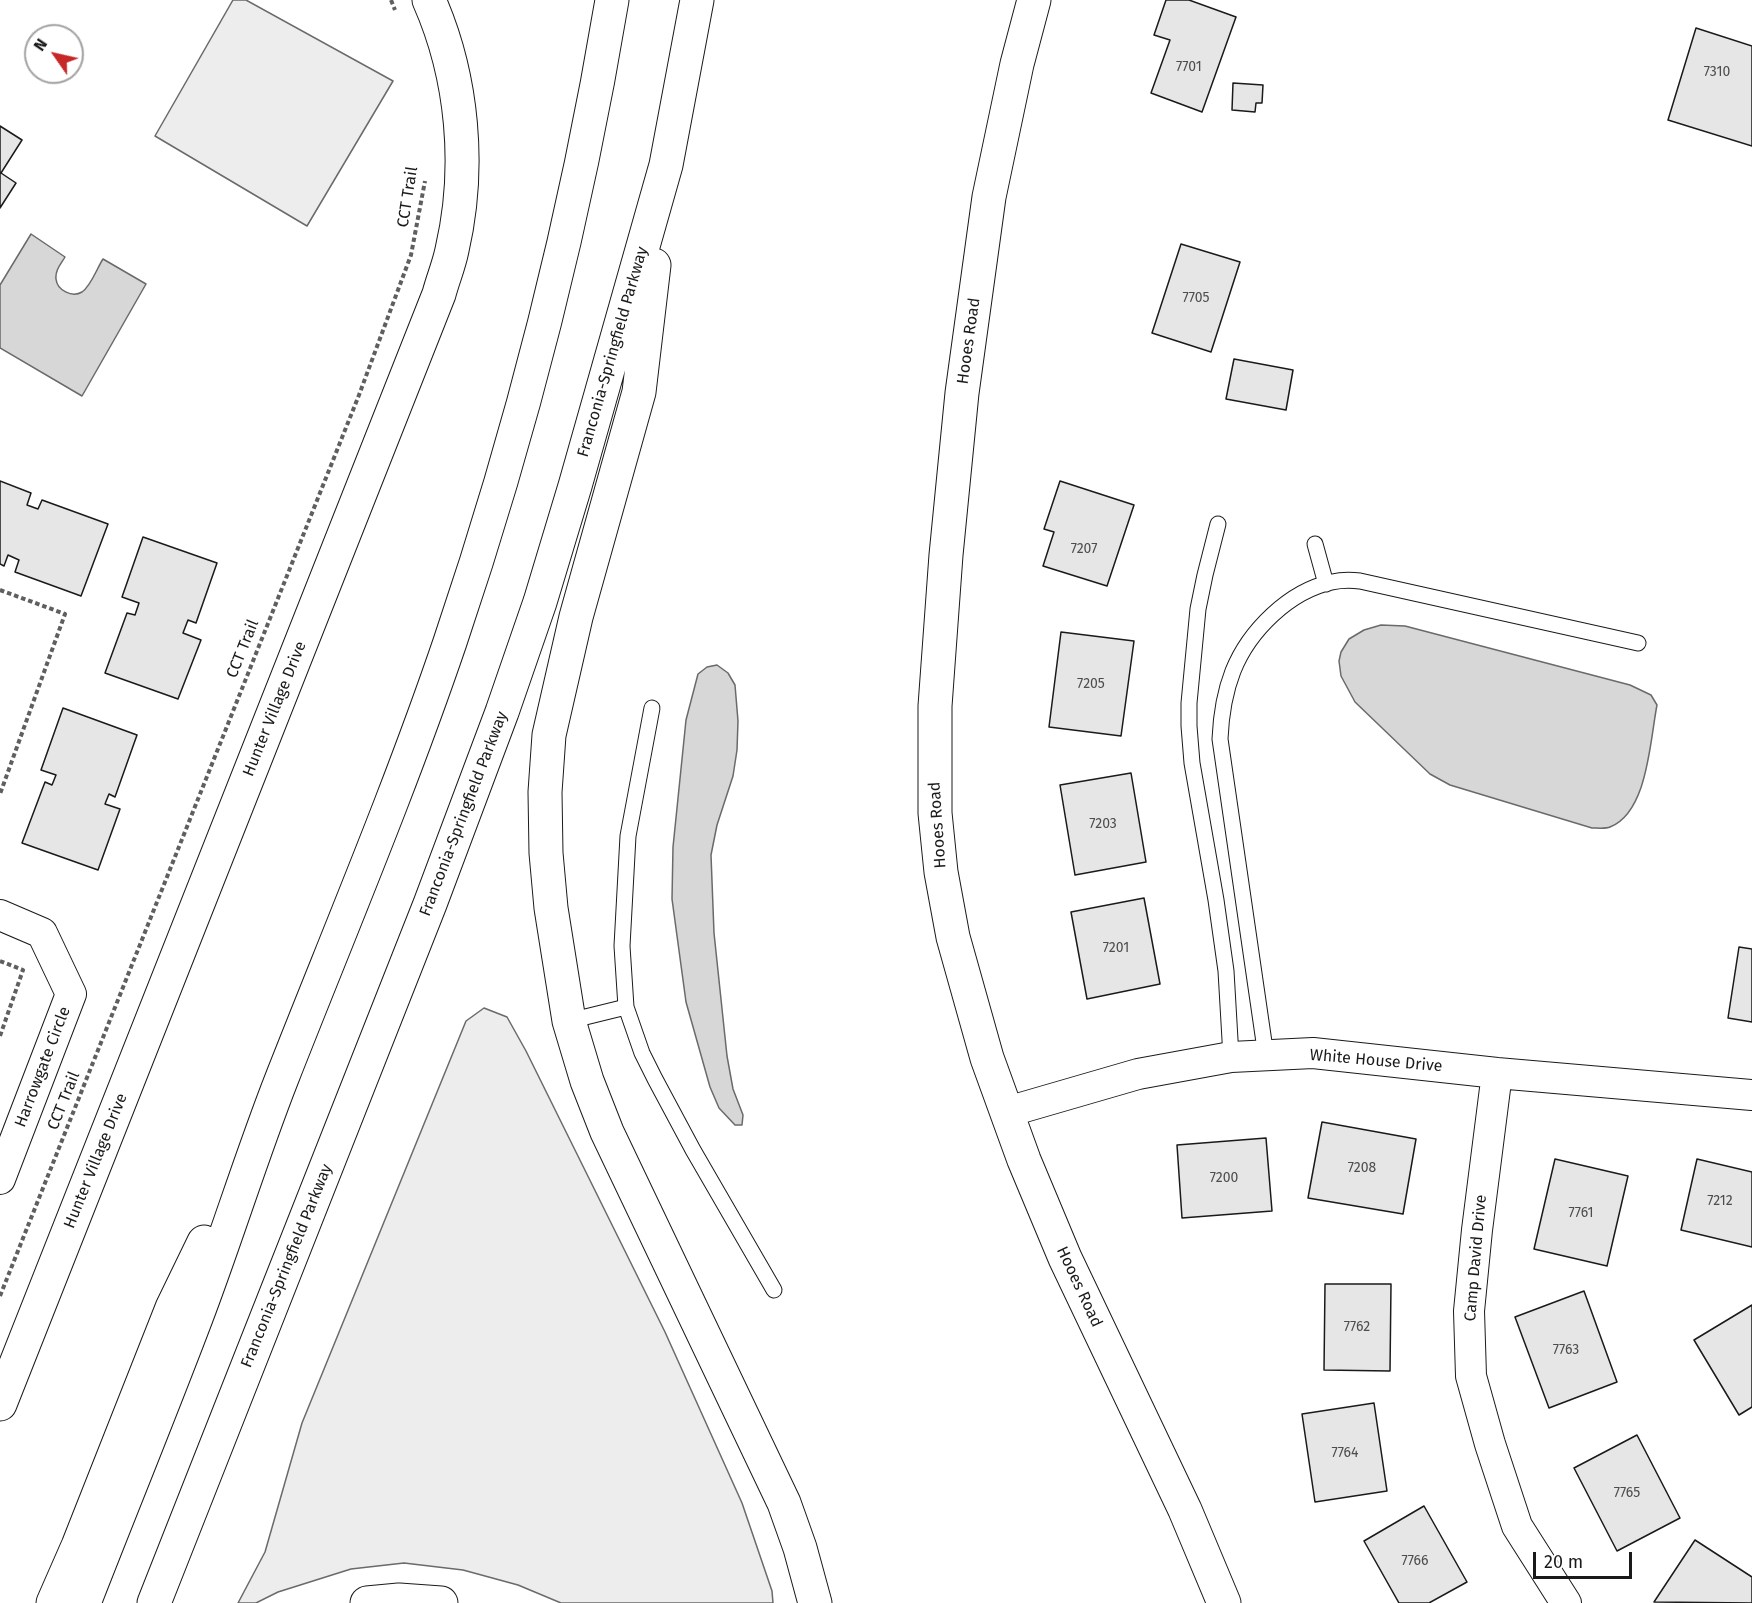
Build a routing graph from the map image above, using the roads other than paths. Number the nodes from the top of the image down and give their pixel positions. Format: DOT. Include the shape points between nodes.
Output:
graph roads {
  1 [pos="429,0"];
  2 [pos="612,0"];
  3 [pos="697,0"];
  4 [pos="1034,0"];
  5 [pos="666,165"];
  6 [pos="1218,524"];
  7 [pos="1315,544"];
  8 [pos="1326,584"];
  9 [pos="1638,643"];
  10 [pos="652,708"];
  11 [pos="0,915"];
  12 [pos="626,1007"];
  13 [pos="569,1021"];
  14 [pos="1266,1056"];
  15 [pos="1231,1057"];
  16 [pos="1497,1073"];
  17 [pos="280,1083"];
  18 [pos="1752,1095"];
  19 [pos="1007,1112"];
  20 [pos="0,1179"];
  21 [pos="774,1290"];
  22 [pos="0,1404"];
  23 [pos="53,1603"];
  24 [pos="84,1603"];
  25 [pos="154,1603"];
  26 [pos="367,1603"];
  27 [pos="441,1603"];
  28 [pos="814,1603"];
  29 [pos="1224,1603"];
  30 [pos="1566,1603"];
  1 -- 22 [label="main road, Hunter Village Drive" via="450,58 460,110 463,163 452,250 439,294"];
  2 -- 17 [label="main road" via="598,83 550,299 486,531 409,755"];
  3 -- 5 [label="main road, Franconia-Springfield Parkway"];
  4 -- 19 [label="main road, Hooes Road" via="989,197 962,393 935,706 935,813 941,873 953,937 987,1058"];
  5 -- 13 [label="main road" via="639,392 576,617 549,735 546,853"];
  5 -- 25 [label="main road, Franconia-Springfield Parkway" via="569,507 502,712"];
  6 -- 15 [label="lane" via="1198,609 1189,726 1226,971"];
  7 -- 8 [label="lane"];
  8 -- 9 [label="lane" via="1360,581"];
  8 -- 14 [label="lane" via="1293,599 1256,634 1233,670 1223,703 1222,753"];
  10 -- 12 [label="lane" via="628,836 622,946"];
  11 -- 20 [label="street, Harrowgate Circle" via="42,933 71,994"];
  12 -- 13 [label="lane"];
  12 -- 21 [label="lane" via="655,1079"];
  13 -- 28 [label="main road" via="612,1143 784,1503"];
  14 -- 15 [label="street, White House Drive"];
  14 -- 16 [label="street, White House Drive" via="1313,1053"];
  15 -- 19 [label="street, White House Drive" via="1138,1074"];
  16 -- 18 [label="street, White House Drive"];
  16 -- 30 [label="street, Camp David Drive" via="1469,1311 1471,1376 1517,1526"];
  17 -- 23 [label="main road" via="172,1308"];
  17 -- 24 [label="main road" via="196,1317"];
  19 -- 29 [label="main road, Hooes Road" via="1065,1258 1185,1510"];
  26 -- 27 [label="main road"];
}
